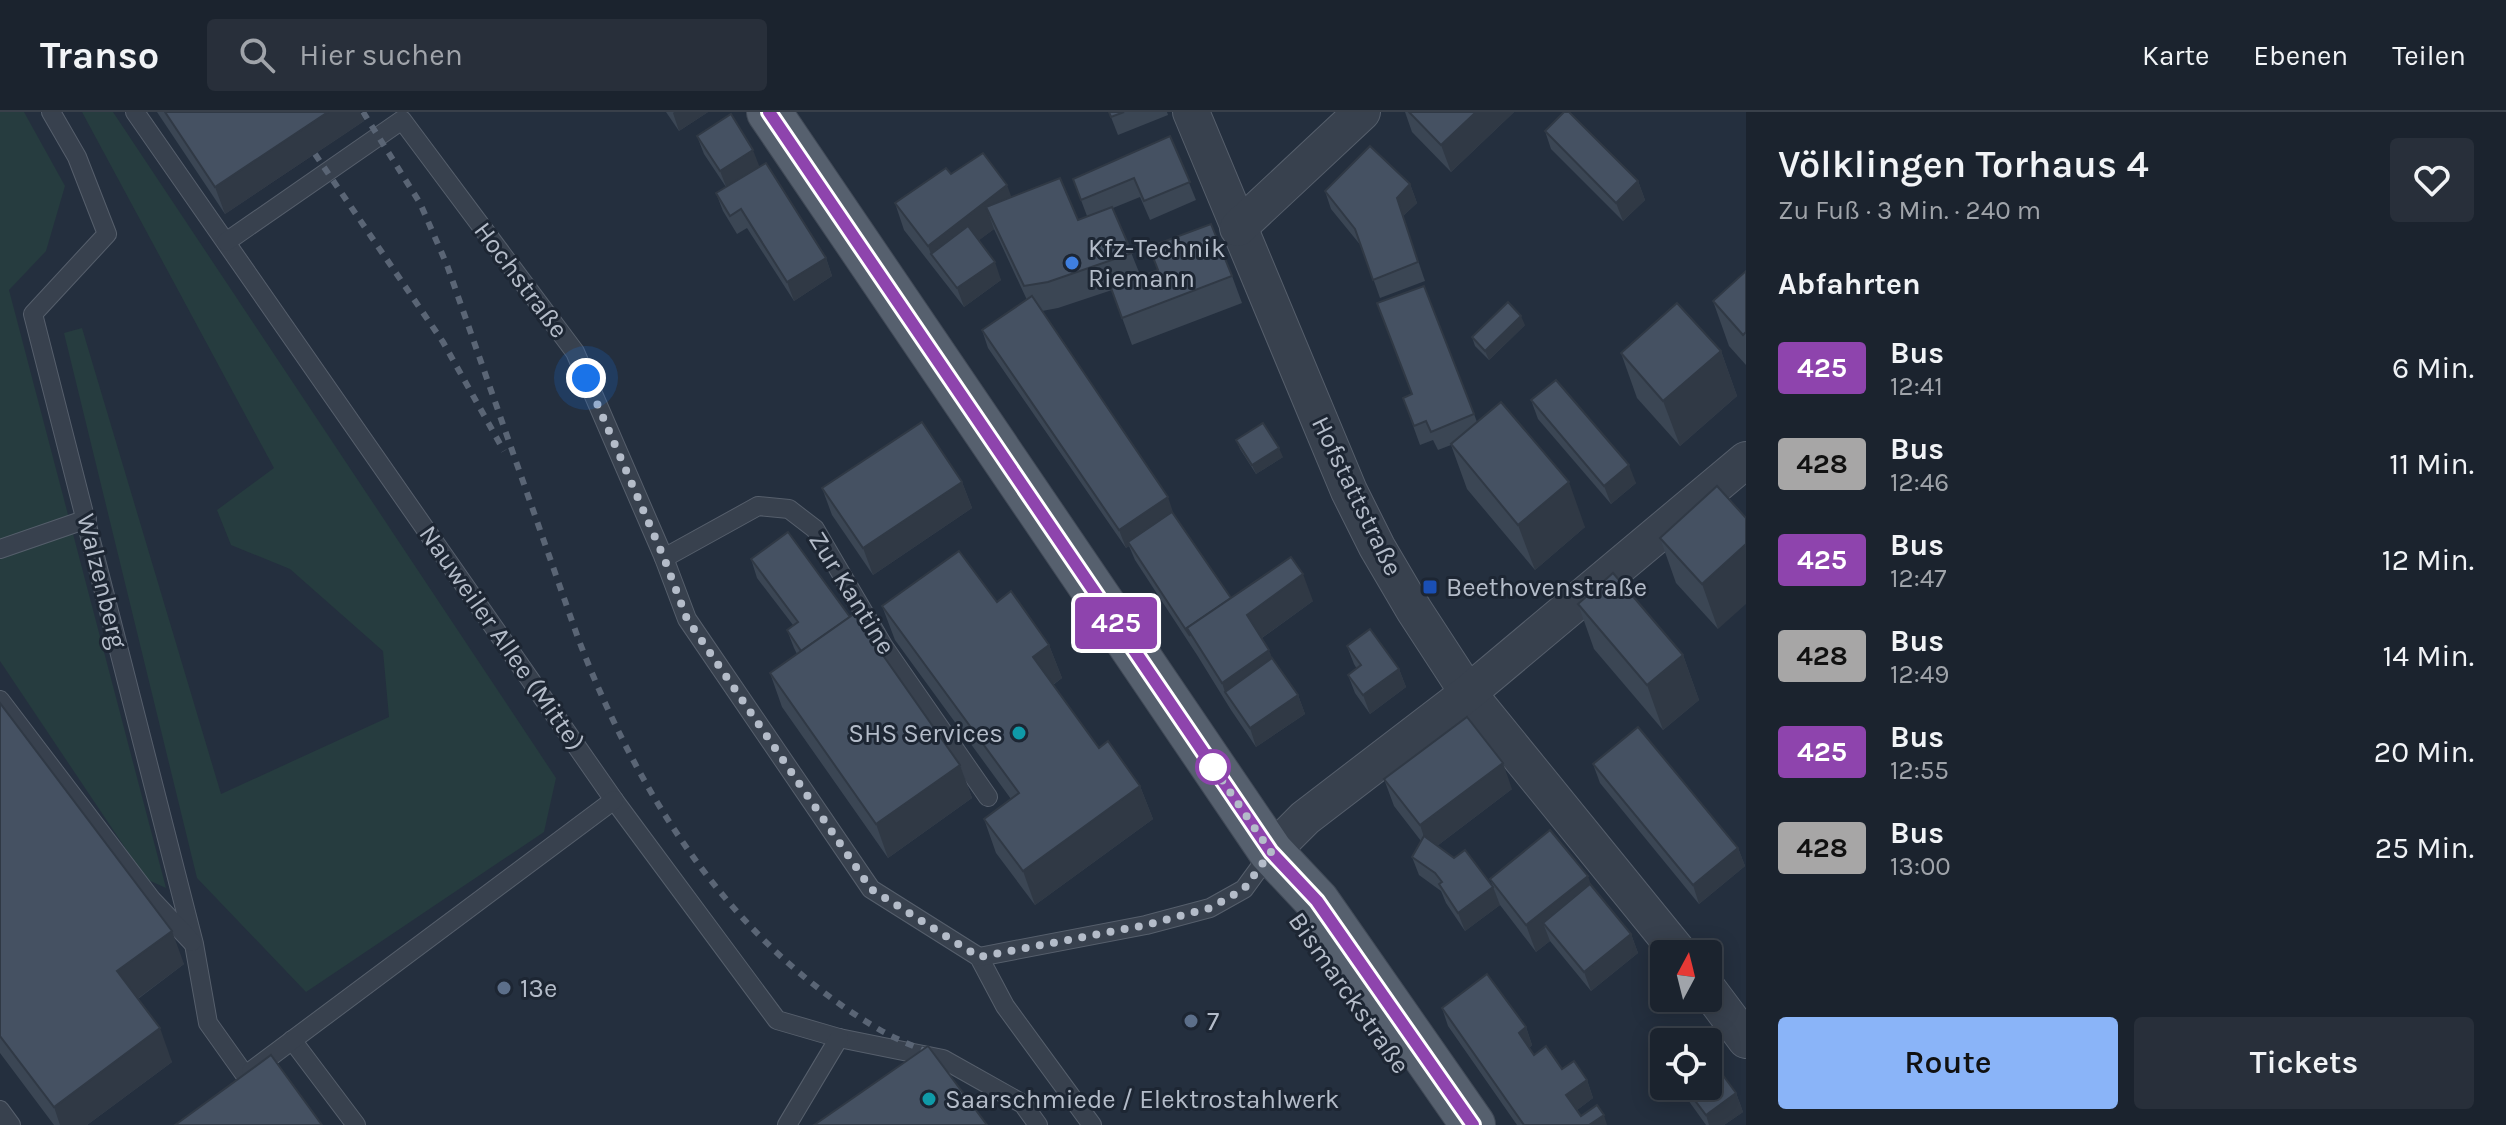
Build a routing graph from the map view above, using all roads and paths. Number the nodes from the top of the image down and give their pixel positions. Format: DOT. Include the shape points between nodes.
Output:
graph roads {
  1 [pos="51,112"];
  2 [pos="135,112"];
  3 [pos="769,112"];
  4 [pos="1191,112"];
  5 [pos="1362,112"];
  6 [pos="400,116"];
  7 [pos="1238,228"];
  8 [pos="226,242"];
  9 [pos="1746,460"];
  10 [pos="87,519"];
  11 [pos="0,549"];
  12 [pos="664,558"];
  13 [pos="1468,693"];
  14 [pos="0,700"];
  15 [pos="988,797"];
  16 [pos="614,800"];
  17 [pos="1271,852"];
  18 [pos="1669,940"];
  19 [pos="194,944"];
  20 [pos="979,957"];
  21 [pos="1722,1008"];
  22 [pos="839,1038"];
  23 [pos="292,1040"];
  24 [pos="1746,1040"];
  25 [pos="0,1110"];
  26 [pos="11,1125"];
  27 [pos="356,1125"];
  28 [pos="787,1125"];
  29 [pos="1038,1125"];
  30 [pos="1092,1125"];
  31 [pos="1443,1125"];
  32 [pos="1473,1125"];
  1 -- 10 [label="lane, Walzenberg" via="77,157 107,234 33,314"];
  2 -- 8 [label="lane, Nauweiler Allee (Mitte)"];
  3 -- 17 [label="main road, Bismarckstraße"];
  4 -- 7 [label="street, Hofstattstraße"];
  5 -- 7 [label="street"];
  6 -- 8 [label="lane, Hochstraße"];
  6 -- 12 [label="lane, Hochstraße" via="575,352"];
  7 -- 13 [label="street, Hofstattstraße" via="1349,491 1414,610"];
  8 -- 16 [label="lane, Nauweiler Allee (Mitte)"];
  9 -- 13 [label="street"];
  10 -- 11 [label="lane"];
  10 -- 19 [label="lane, Walzenberg"];
  12 -- 15 [label="lane, Zur Kantine" via="758,506 789,509 815,529 884,647"];
  12 -- 20 [label="lane, Hochstraße" via="687,619 871,889"];
  13 -- 17 [label="street" via="1305,818"];
  13 -- 18 [label="street, Hofstattstraße"];
  14 -- 19 [label="lane" via="152,900"];
  16 -- 22 [label="lane, Nauweiler Allee (Mitte)" via="777,1020"];
  16 -- 23 [label="lane"];
  17 -- 20 [label="lane" via="1244,889 1210,908"];
  17 -- 31 [label="main road, Bismarckstraße" via="1291,917"];
  17 -- 32 [label="main road, Bismarckstraße" via="1317,901"];
  19 -- 23 [label="lane, Walzenberg" via="208,1023 240,1079"];
  20 -- 30 [label="lane, Hochstraße" via="1005,1006"];
  21 -- 24 [label="street"];
  22 -- 28 [label="lane"];
  22 -- 29 [label="lane, Nauweiler Allee (Mitte)" via="943,1059 1023,1104"];
  23 -- 27 [label="lane"];
  25 -- 26 [label="lane"];
}
